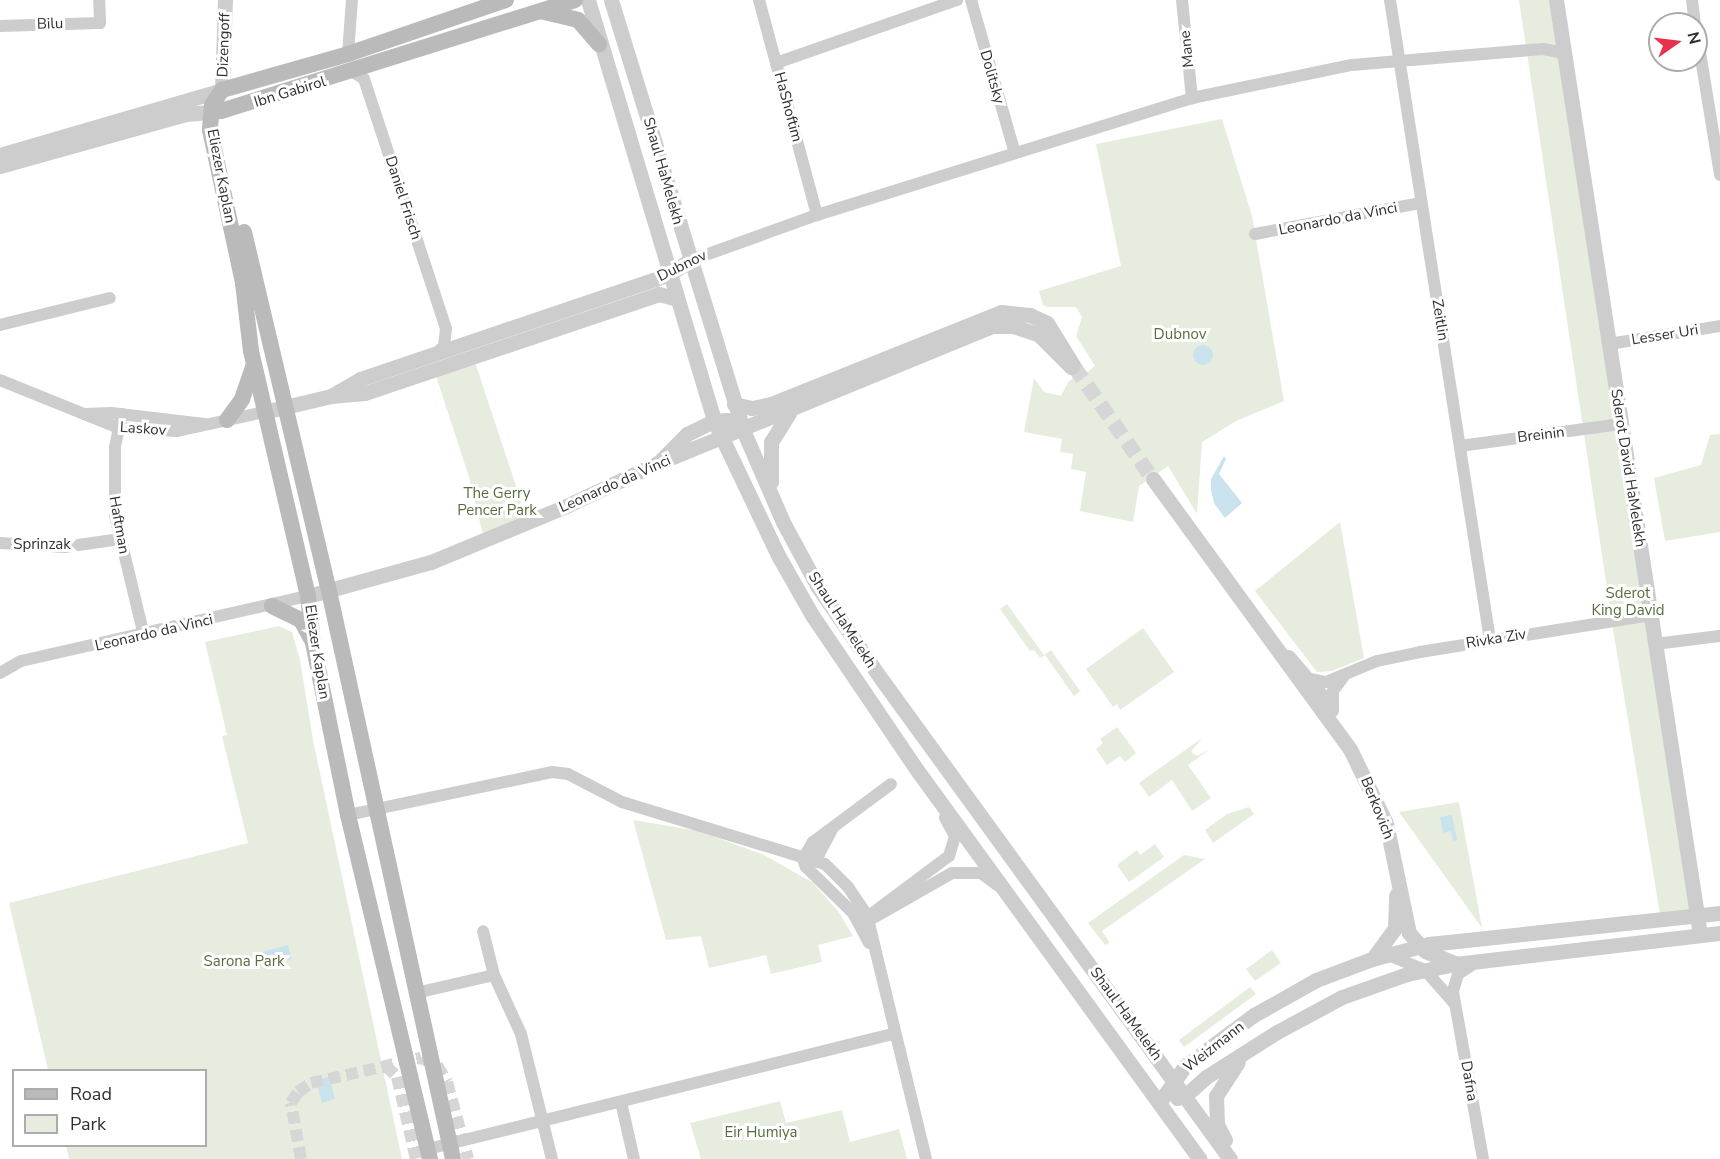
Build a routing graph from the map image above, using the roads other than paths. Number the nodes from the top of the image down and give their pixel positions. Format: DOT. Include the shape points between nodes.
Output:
graph roads {
  1 [pos="99,0"];
  2 [pos="225,0"];
  3 [pos="351,0"];
  4 [pos="506,0"];
  5 [pos="575,0"];
  6 [pos="588,0"];
  7 [pos="611,0"];
  8 [pos="759,0"];
  9 [pos="957,0"];
  10 [pos="971,0"];
  11 [pos="1182,0"];
  12 [pos="1390,0"];
  13 [pos="1556,0"];
  14 [pos="466,8"];
  15 [pos="543,12"];
  16 [pos="0,26"];
  17 [pos="599,44"];
  18 [pos="1564,53"];
  19 [pos="348,54"];
  20 [pos="1400,62"];
  21 [pos="776,63"];
  22 [pos="353,72"];
  23 [pos="1703,72"];
  24 [pos="222,90"];
  25 [pos="1192,98"];
  26 [pos="216,111"];
  27 [pos="1015,153"];
  28 [pos="0,155"];
  29 [pos="0,166"];
  30 [pos="1720,175"];
  31 [pos="1421,203"];
  32 [pos="817,215"];
  33 [pos="1255,234"];
  34 [pos="689,261"];
  35 [pos="668,275"];
  36 [pos="674,297"];
  37 [pos="110,298"];
  38 [pos="1012,319"];
  39 [pos="0,325"];
  40 [pos="1720,326"];
  41 [pos="446,329"];
  42 [pos="470,342"];
  43 [pos="1609,344"];
  44 [pos="437,353"];
  45 [pos="254,366"];
  46 [pos="1073,366"];
  47 [pos="0,380"];
  48 [pos="331,396"];
  49 [pos="734,404"];
  50 [pos="283,408"];
  51 [pos="792,410"];
  52 [pos="264,412"];
  53 [pos="83,414"];
  54 [pos="122,414"];
  55 [pos="227,420"];
  56 [pos="714,421"];
  57 [pos="205,424"];
  58 [pos="1622,424"];
  59 [pos="119,428"];
  60 [pos="742,430"];
  61 [pos="720,439"];
  62 [pos="1460,446"];
  63 [pos="658,463"];
  64 [pos="1153,479"];
  65 [pos="783,522"];
  66 [pos="120,538"];
  67 [pos="0,543"];
  68 [pos="329,591"];
  69 [pos="308,596"];
  70 [pos="272,606"];
  71 [pos="1651,615"];
  72 [pos="144,636"];
  73 [pos="1720,636"];
  74 [pos="1490,640"];
  75 [pos="313,643"];
  76 [pos="1655,644"];
  77 [pos="0,673"];
  78 [pos="1345,675"];
  79 [pos="1316,687"];
  80 [pos="917,770"];
  81 [pos="891,784"];
  82 [pos="376,809"];
  83 [pos="348,815"];
  84 [pos="1387,827"];
  85 [pos="803,859"];
  86 [pos="1013,898"];
  87 [pos="859,901"];
  88 [pos="881,909"];
  89 [pos="1720,913"];
  90 [pos="1697,916"];
  91 [pos="865,920"];
  92 [pos="483,931"];
  93 [pos="1720,933"];
  94 [pos="1700,935"];
  95 [pos="1418,945"];
  96 [pos="874,952"];
  97 [pos="1378,957"];
  98 [pos="1479,961"];
  99 [pos="1410,962"];
  100 [pos="1455,964"];
  101 [pos="1425,970"];
  102 [pos="494,975"];
  103 [pos="1386,981"];
  104 [pos="416,993"];
  105 [pos="1454,1004"];
  106 [pos="893,1034"];
  107 [pos="1245,1053"];
  108 [pos="1175,1081"];
  109 [pos="1186,1095"];
  110 [pos="621,1102"];
  111 [pos="1159,1103"];
  112 [pos="542,1121"];
  113 [pos="451,1151"];
  114 [pos="429,1154"];
  115 [pos="552,1159"];
  116 [pos="634,1159"];
  117 [pos="926,1159"];
  118 [pos="1200,1159"];
  119 [pos="1232,1159"];
  120 [pos="1483,1159"];
  1 -- 16 [label="street, Bilu" via="100,23"];
  2 -- 24 [label="street, Dizengoff"];
  3 -- 19 [label="street"];
  4 -- 14 [label="main road, Ibn Gabirol"];
  5 -- 15 [label="main road, Ibn Gabirol"];
  6 -- 17 [label="street, Shaul HaMelekh"];
  7 -- 34 [label="street, Shaul HaMelekh"];
  8 -- 21 [label="street, HaShoftim"];
  9 -- 21 [label="street"];
  10 -- 27 [label="street, Dolitsky"];
  11 -- 25 [label="street, Mane"];
  12 -- 20 [label="street, Zeitlin"];
  13 -- 18 [label="street, Sderot David HaMelekh"];
  14 -- 19 [label="main road, Ibn Gabirol"];
  15 -- 17 [label="main road" via="578,20"];
  15 -- 22 [label="main road, Ibn Gabirol"];
  17 -- 35 [label="street, Shaul HaMelekh"];
  18 -- 20 [label="street, Dubnov" via="1543,49"];
  18 -- 43 [label="street, Sderot David HaMelekh"];
  19 -- 24 [label="main road, Ibn Gabirol"];
  20 -- 25 [label="street, Dubnov" via="1352,65"];
  20 -- 31 [label="street, Zeitlin"];
  21 -- 32 [label="street, HaShoftim"];
  22 -- 26 [label="main road, Ibn Gabirol"];
  22 -- 41 [label="street, Daniel Frisch" via="364,78"];
  23 -- 30 [label="street"];
  24 -- 26 [label="main road, Eliezer Kaplan"];
  24 -- 28 [label="street, Ibn Gabirol"];
  25 -- 27 [label="street, Dubnov"];
  26 -- 29 [label="street, Ibn Gabirol" via="186,114"];
  26 -- 45 [label="main road, Eliezer Kaplan" via="210,130 243,283"];
  26 -- 50 [label="main road, Eliezer Kaplan"];
  27 -- 32 [label="street, Dubnov"];
  31 -- 33 [label="street, Leonardo da Vinci"];
  31 -- 62 [label="street, Zeitlin"];
  32 -- 34 [label="street, Dubnov"];
  34 -- 35 [label="street, Dubnov"];
  34 -- 49 [label="street, Shaul HaMelekh"];
  35 -- 36 [label="street, Shaul HaMelekh"];
  35 -- 42 [label="street, Dubnov"];
  36 -- 48 [label="street, Dubnov" via="659,294 365,393"];
  36 -- 56 [label="street, Shaul HaMelekh"];
  37 -- 39 [label="street"];
  38 -- 46 [label="street" via="1038,334"];
  38 -- 49 [label="street" via="988,315 771,404 752,408"];
  38 -- 51 [label="street, Leonardo da Vinci"];
  40 -- 43 [label="street, Lesser Uri"];
  41 -- 42 [label="street"];
  41 -- 44 [label="street" via="444,346"];
  42 -- 44 [label="street, Dubnov"];
  43 -- 58 [label="street, Sderot David HaMelekh"];
  44 -- 48 [label="street, Dubnov" via="360,379"];
  45 -- 52 [label="main road, Eliezer Kaplan"];
  45 -- 55 [label="main road" via="242,399"];
  47 -- 53 [label="street, Laskov"];
  48 -- 50 [label="street, Dubnov"];
  49 -- 60 [label="street, Shaul HaMelekh"];
  50 -- 52 [label="street, Dubnov"];
  50 -- 68 [label="main road, Eliezer Kaplan"];
  51 -- 60 [label="street, Leonardo da Vinci"];
  51 -- 65 [label="street" via="776,428 768,463"];
  52 -- 55 [label="street, Laskov"];
  52 -- 69 [label="main road, Eliezer Kaplan"];
  53 -- 54 [label="street, Laskov"];
  53 -- 59 [label="street, Laskov"];
  54 -- 57 [label="street, Laskov"];
  54 -- 59 [label="street, Haftman"];
  55 -- 57 [label="street, Laskov"];
  56 -- 60 [label="street" via="728,420"];
  56 -- 61 [label="street, Shaul HaMelekh"];
  56 -- 63 [label="street" via="687,434"];
  57 -- 59 [label="street, Laskov" via="177,431"];
  58 -- 62 [label="street, Breinin"];
  58 -- 71 [label="street, Sderot David HaMelekh"];
  59 -- 66 [label="street, Haftman" via="112,478"];
  60 -- 61 [label="street, Leonardo da Vinci"];
  60 -- 65 [label="street, Shaul HaMelekh"];
  61 -- 63 [label="street, Leonardo da Vinci"];
  61 -- 80 [label="street, Shaul HaMelekh" via="812,615"];
  62 -- 74 [label="street, Zeitlin"];
  63 -- 68 [label="street, Leonardo da Vinci" via="431,562"];
  64 -- 79 [label="street, Berkovich" via="1283,654"];
  65 -- 108 [label="street, Shaul HaMelekh" via="818,587 882,680"];
  66 -- 67 [label="street, Sprinzak" via="64,547"];
  66 -- 72 [label="street, Haftman"];
  68 -- 69 [label="street, Leonardo da Vinci"];
  68 -- 82 [label="main road, Eliezer Kaplan"];
  69 -- 70 [label="street, Leonardo da Vinci"];
  69 -- 75 [label="main road, Eliezer Kaplan"];
  70 -- 72 [label="street, Leonardo da Vinci"];
  70 -- 75 [label="main road" via="301,620"];
  71 -- 74 [label="street, Rivka Ziv"];
  71 -- 76 [label="street, Sderot David HaMelekh"];
  72 -- 77 [label="street, Leonardo da Vinci" via="21,661"];
  73 -- 76 [label="street"];
  74 -- 78 [label="street, Rivka Ziv" via="1377,661"];
  75 -- 83 [label="main road, Eliezer Kaplan"];
  76 -- 90 [label="street, Sderot David HaMelekh"];
  78 -- 79 [label="street, Rivka Ziv"];
  78 -- 79 [label="street, Rivka Ziv"];
  79 -- 84 [label="street, Berkovich"];
  79 -- 95 [label="street, Berkovich" via="1358,745 1394,819 1410,878"];
  80 -- 86 [label="street, Shaul HaMelekh"];
  80 -- 88 [label="street" via="955,836 953,848 938,867"];
  81 -- 85 [label="street" via="836,825 819,854"];
  82 -- 83 [label="street"];
  82 -- 85 [label="street" via="552,772 568,774 622,802"];
  82 -- 104 [label="main road, Eliezer Kaplan"];
  83 -- 114 [label="main road, Eliezer Kaplan"];
  84 -- 95 [label="street, Berkovich" via="1409,933"];
  84 -- 97 [label="street" via="1395,879 1395,928"];
  85 -- 87 [label="street" via="825,864"];
  85 -- 91 [label="street" via="806,867"];
  86 -- 88 [label="street" via="981,873 962,872 945,876"];
  86 -- 111 [label="street, Shaul HaMelekh"];
  87 -- 88 [label="street"];
  87 -- 91 [label="street"];
  88 -- 91 [label="street"];
  88 -- 96 [label="street"];
  89 -- 90 [label="street, Weizmann"];
  90 -- 94 [label="street, Sderot David HaMelekh"];
  90 -- 95 [label="street, Weizmann"];
  91 -- 96 [label="street"];
  92 -- 102 [label="street"];
  93 -- 94 [label="street, Weizmann"];
  94 -- 98 [label="street, Weizmann"];
  95 -- 97 [label="street, Weizmann"];
  95 -- 99 [label="street, Weizmann"];
  95 -- 100 [label="street"];
  96 -- 106 [label="street"];
  97 -- 99 [label="street, Dafna"];
  97 -- 108 [label="street, Weizmann" via="1316,980 1254,1015 1185,1066"];
  98 -- 100 [label="street, Weizmann"];
  98 -- 105 [label="street, Dafna" via="1458,974 1454,981"];
  99 -- 101 [label="street, Dafna"];
  99 -- 103 [label="street, Weizmann"];
  100 -- 101 [label="street, Weizmann"];
  101 -- 103 [label="street, Weizmann"];
  101 -- 105 [label="street, Dafna"];
  102 -- 104 [label="street"];
  102 -- 112 [label="street" via="521,1034"];
  103 -- 107 [label="street, Weizmann" via="1342,997"];
  104 -- 113 [label="main road, Eliezer Kaplan"];
  105 -- 120 [label="street, Dafna"];
  106 -- 110 [label="street"];
  106 -- 117 [label="street"];
  107 -- 109 [label="street, Weizmann" via="1206,1077"];
  107 -- 119 [label="street" via="1216,1096 1217,1124"];
  108 -- 109 [label="street, Shaul HaMelekh"];
  108 -- 111 [label="street, Weizmann"];
  109 -- 111 [label="street, Weizmann"];
  109 -- 119 [label="street, Shaul HaMelekh"];
  110 -- 112 [label="street"];
  110 -- 116 [label="street"];
  111 -- 118 [label="street, Shaul HaMelekh"];
  112 -- 113 [label="street"];
  112 -- 115 [label="street"];
  113 -- 114 [label="street"];
}
